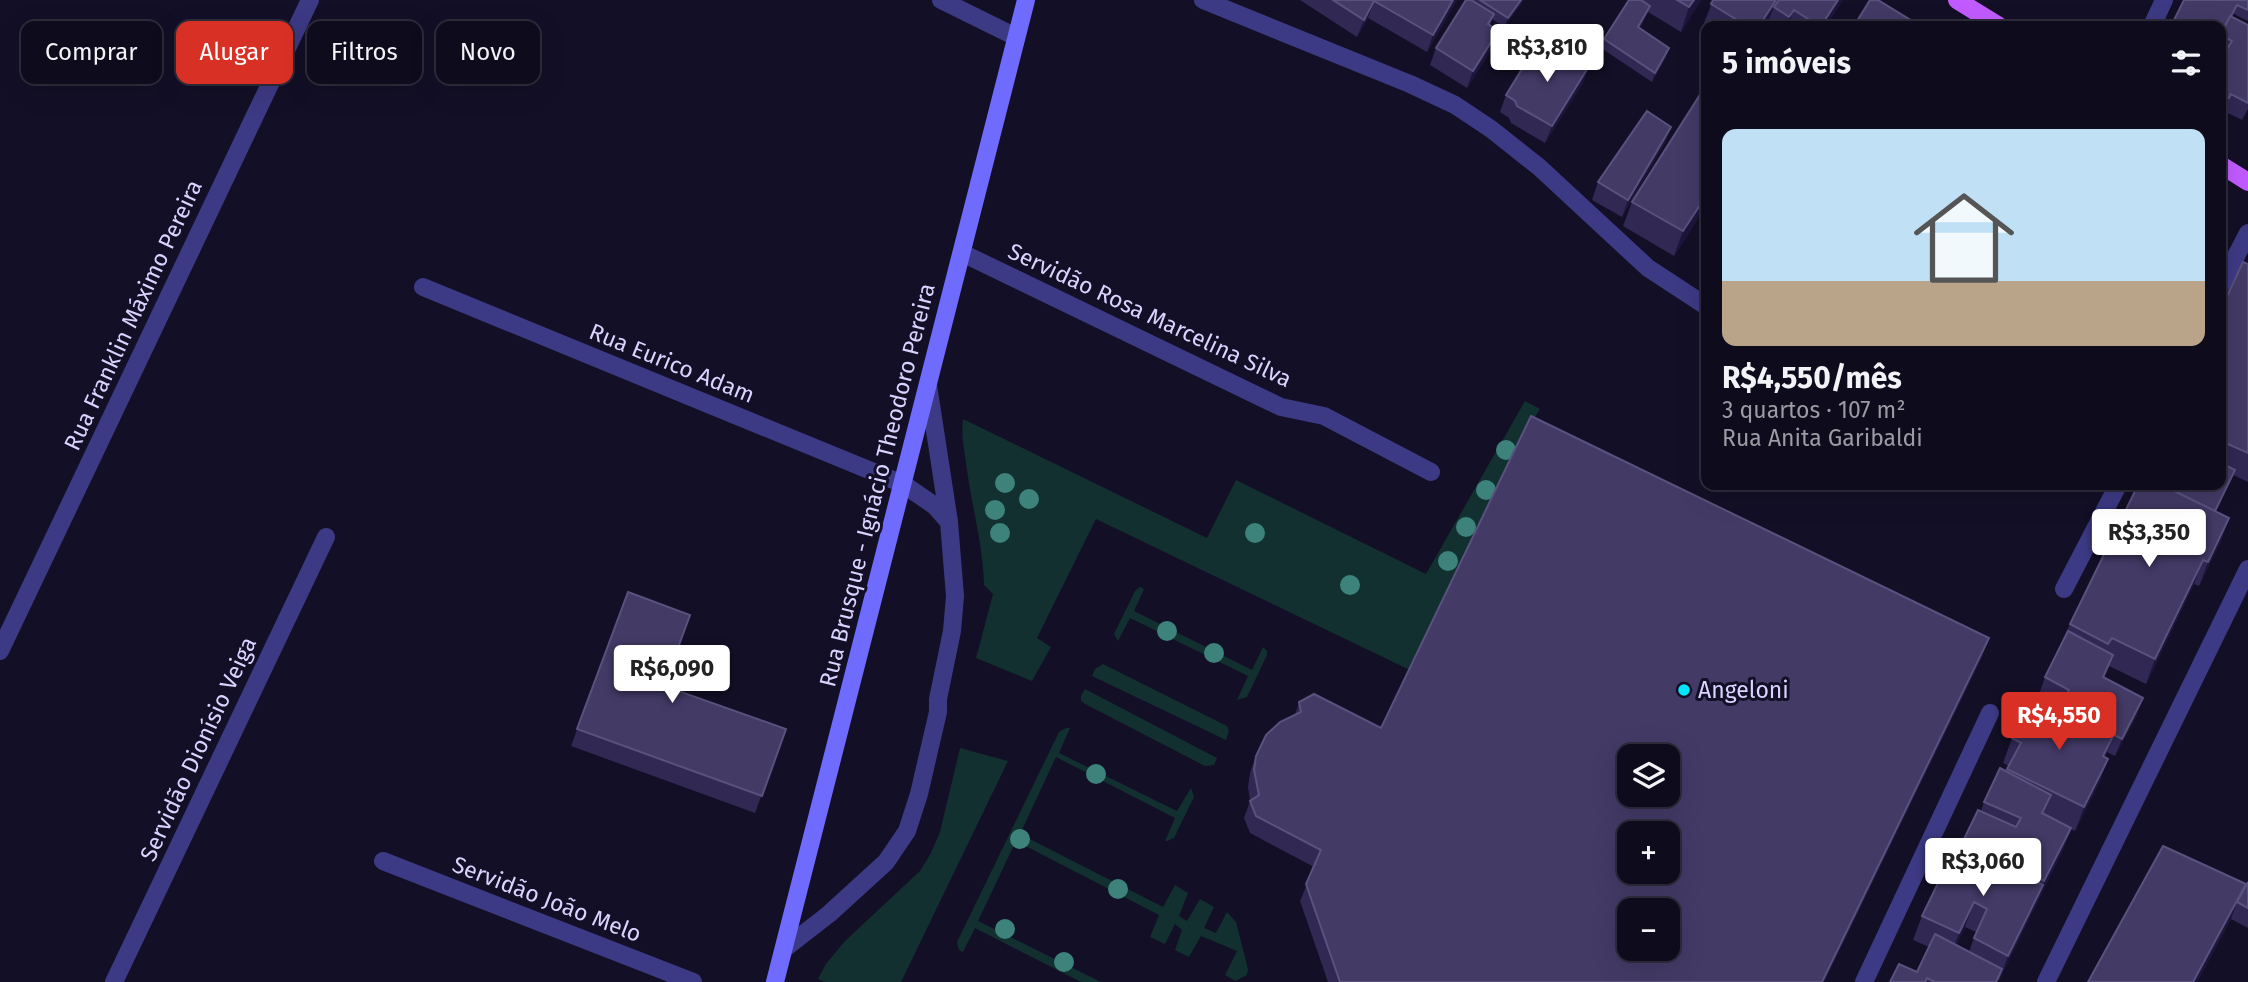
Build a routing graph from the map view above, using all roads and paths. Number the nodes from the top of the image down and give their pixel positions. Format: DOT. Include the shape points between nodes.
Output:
graph roads {
  1 [pos="310,0"];
  2 [pos="941,0"];
  3 [pos="1026,0"];
  4 [pos="1203,0"];
  5 [pos="1957,0"];
  6 [pos="2164,0"];
  7 [pos="1975,5"];
  8 [pos="1993,21"];
  9 [pos="2154,21"];
  10 [pos="1016,37"];
  11 [pos="2226,168"];
  12 [pos="2248,182"];
  13 [pos="2248,233"];
  14 [pos="962,253"];
  15 [pos="2226,275"];
  16 [pos="423,287"];
  17 [pos="1701,303"];
  18 [pos="928,384"];
  19 [pos="1431,472"];
  20 [pos="904,484"];
  21 [pos="2115,490"];
  22 [pos="949,522"];
  23 [pos="326,537"];
  24 [pos="2248,569"];
  25 [pos="2064,589"];
  26 [pos="0,651"];
  27 [pos="1990,713"];
  28 [pos="383,861"];
  29 [pos="784,949"];
  30 [pos="114,982"];
  31 [pos="693,982"];
  32 [pos="775,982"];
  33 [pos="1864,982"];
  34 [pos="2046,982"];
  1 -- 26 [label="street, Rua Franklin Máximo Pereira"];
  2 -- 10 [label="street"];
  3 -- 10 [label="main road, Rua Brusque - Ignácio Theodoro Pereira"];
  4 -- 17 [label="street" via="1455,105 1539,167 1648,268"];
  5 -- 7 [label="main road"];
  6 -- 9 [label="street"];
  7 -- 8 [label="main road"];
  10 -- 14 [label="main road, Rua Brusque - Ignácio Theodoro Pereira"];
  11 -- 12 [label="main road"];
  13 -- 15 [label="street"];
  14 -- 18 [label="main road, Rua Brusque - Ignácio Theodoro Pereira"];
  14 -- 19 [label="street, Servidão Rosa Marcelina Silva" via="1281,407 1324,415"];
  16 -- 20 [label="street, Rua Eurico Adam"];
  18 -- 20 [label="main road, Rua Brusque - Ignácio Theodoro Pereira"];
  18 -- 22 [label="street"];
  20 -- 22 [label="street, Rua Eurico Adam"];
  20 -- 29 [label="main road, Rua Brusque - Ignácio Theodoro Pereira"];
  21 -- 25 [label="street"];
  22 -- 29 [label="street" via="955,596 952,631 938,712 907,831 886,862"];
  23 -- 30 [label="street, Servidão Dionísio Veiga"];
  24 -- 34 [label="street"];
  27 -- 33 [label="street"];
  28 -- 31 [label="street, Servidão João Melo"];
  29 -- 32 [label="main road, Rua Brusque - Ignácio Theodoro Pereira"];
}
